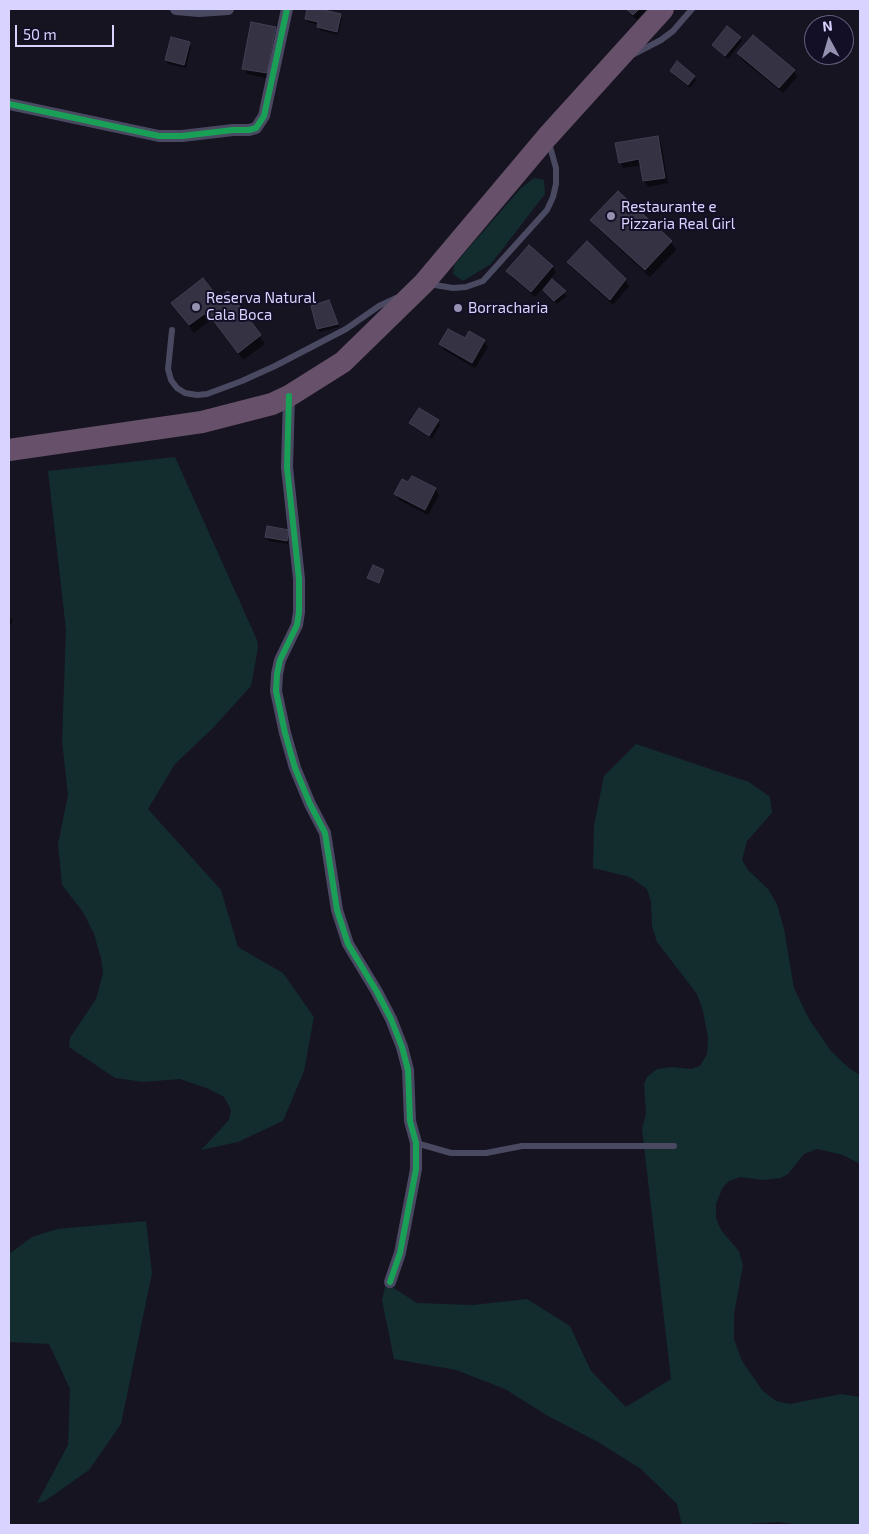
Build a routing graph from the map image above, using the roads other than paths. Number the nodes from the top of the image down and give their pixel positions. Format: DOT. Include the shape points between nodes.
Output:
graph roads {
  1 [pos="179,9"];
  2 [pos="228,9"];
  3 [pos="287,9"];
  4 [pos="663,9"];
  5 [pos="692,9"];
  6 [pos="613,64"];
  7 [pos="9,104"];
  8 [pos="547,138"];
  9 [pos="424,283"];
  10 [pos="172,330"];
  11 [pos="289,396"];
  12 [pos="9,450"];
  13 [pos="416,1143"];
  14 [pos="674,1146"];
  15 [pos="390,1282"];
  1 -- 2 [label="street"];
  3 -- 7 [label="street" via="264,116 256,128 159,136"];
  4 -- 6 [label="highway"];
  5 -- 6 [label="lane" via="661,40"];
  6 -- 8 [label="highway"];
  8 -- 9 [label="highway"];
  8 -- 9 [label="lane" via="556,168 556,184 547,210 483,281 453,288"];
  9 -- 10 [label="lane" via="275,366 207,394 185,393 172,380 168,369"];
  9 -- 11 [label="highway" via="343,362"];
  11 -- 12 [label="highway" via="272,404 202,422"];
  11 -- 13 [label="street" via="288,467 300,579 299,612 297,625 280,660 276,691 295,768 325,832 337,910 348,944 377,992 402,1047 408,1070 410,1120"];
  13 -- 14 [label="lane" via="451,1153 486,1153 522,1146"];
  13 -- 15 [label="street" via="416,1168 400,1253"];
}
